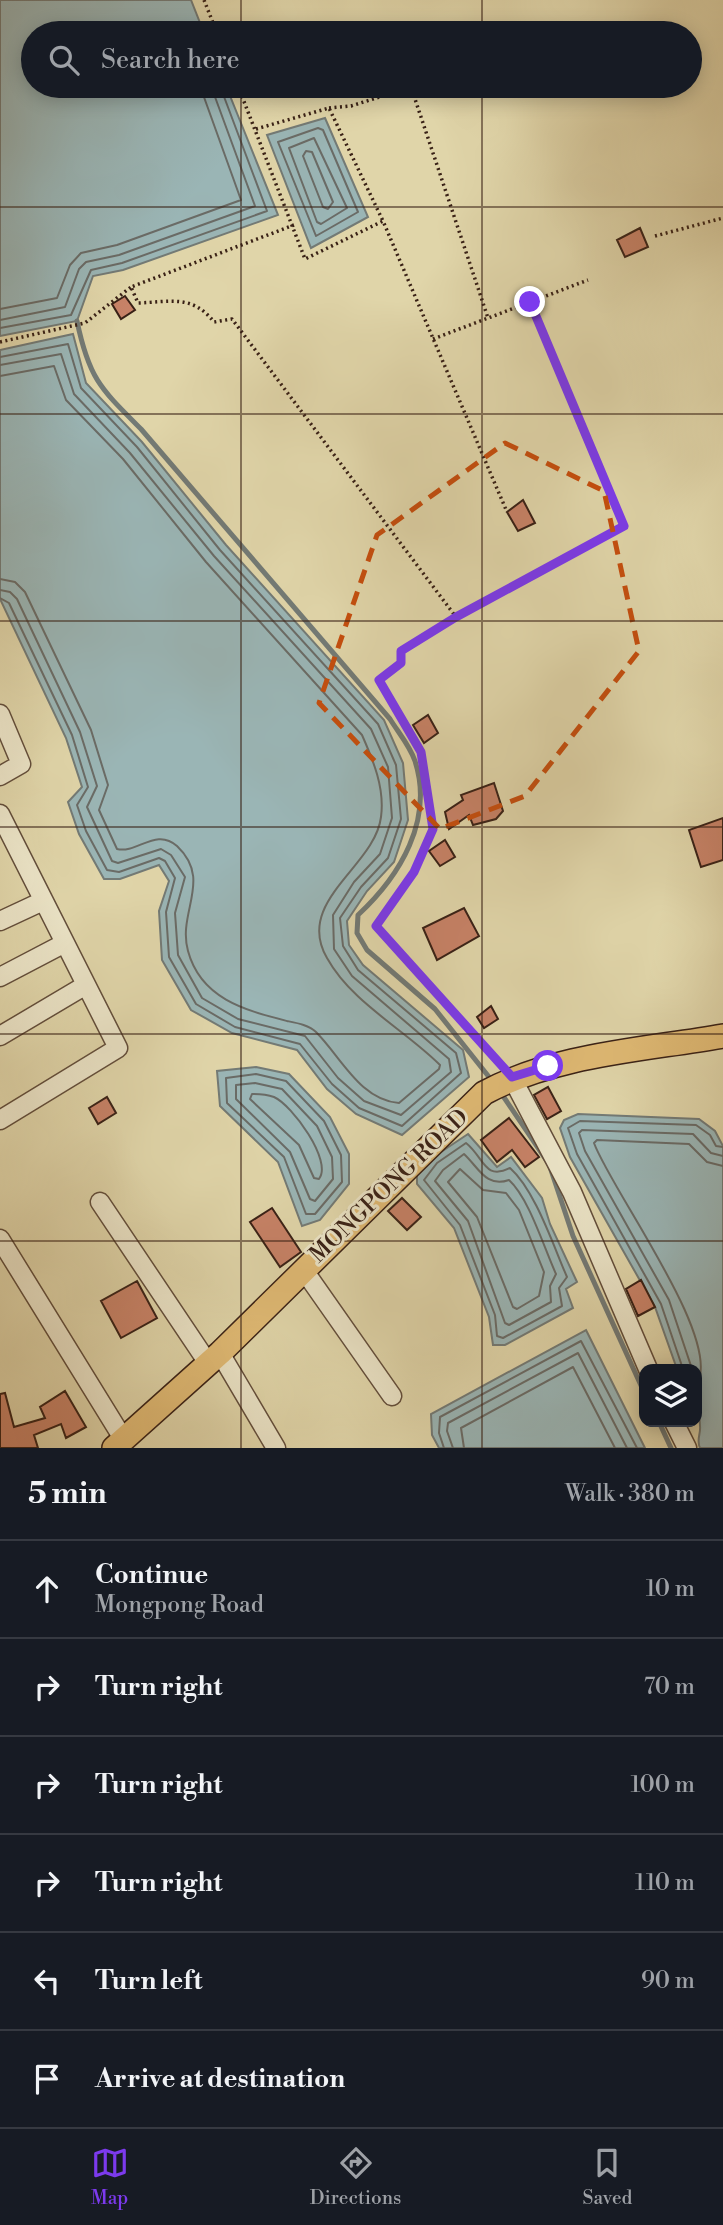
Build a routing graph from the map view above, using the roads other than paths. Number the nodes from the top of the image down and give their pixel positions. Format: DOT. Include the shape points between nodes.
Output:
graph roads {
  1 [pos="0,714"];
  2 [pos="0,776"];
  3 [pos="0,814"];
  4 [pos="7,845"];
  5 [pos="43,901"];
  6 [pos="0,921"];
  7 [pos="65,943"];
  8 [pos="0,977"];
  9 [pos="86,985"];
  10 [pos="723,1036"];
  11 [pos="0,1037"];
  12 [pos="512,1077"];
  13 [pos="0,1120"];
  14 [pos="100,1202"];
  15 [pos="0,1239"];
  16 [pos="303,1269"];
  17 [pos="214,1358"];
  18 [pos="646,1364"];
  19 [pos="392,1395"];
  20 [pos="676,1427"];
  21 [pos="119,1444"];
  22 [pos="276,1448"];
  23 [pos="687,1448"];
  1 -- 2 [label="street" via="21,764"];
  3 -- 4 [label="street"];
  4 -- 5 [label="street"];
  5 -- 6 [label="street"];
  5 -- 7 [label="street"];
  7 -- 8 [label="street"];
  7 -- 9 [label="street"];
  9 -- 11 [label="street"];
  9 -- 13 [label="street" via="118,1048"];
  10 -- 12 [label="main road, MONGPONG ROAD" via="548,1066"];
  12 -- 16 [label="main road, MONGPONG ROAD" via="485,1093"];
  12 -- 18 [label="street" via="572,1192"];
  14 -- 17 [label="street"];
  15 -- 21 [label="street"];
  16 -- 17 [label="main road, MONGPONG ROAD"];
  16 -- 19 [label="street"];
  17 -- 21 [label="main road, MONGPONG ROAD"];
  17 -- 22 [label="street"];
  20 -- 23 [label="street"];
}
